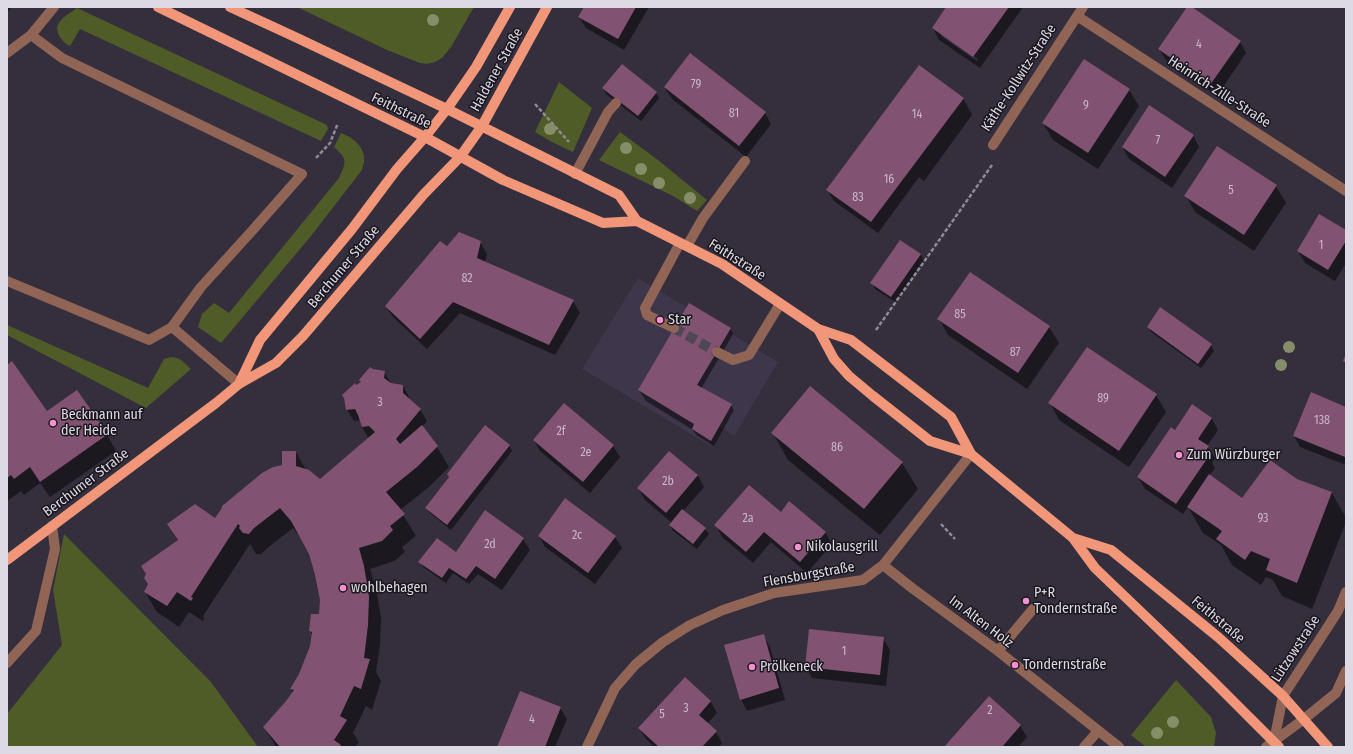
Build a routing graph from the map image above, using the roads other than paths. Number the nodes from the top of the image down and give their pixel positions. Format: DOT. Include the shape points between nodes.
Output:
graph roads {
  1 [pos="54,7"];
  2 [pos="158,7"];
  3 [pos="230,7"];
  4 [pos="510,7"];
  5 [pos="547,7"];
  6 [pos="1082,7"];
  7 [pos="1077,16"];
  8 [pos="31,35"];
  9 [pos="7,53"];
  10 [pos="616,103"];
  11 [pos="446,109"];
  12 [pos="482,126"];
  13 [pos="425,137"];
  14 [pos="993,145"];
  15 [pos="460,157"];
  16 [pos="745,161"];
  17 [pos="576,174"];
  18 [pos="1346,191"];
  19 [pos="637,221"];
  20 [pos="684,245"];
  21 [pos="7,281"];
  22 [pos="780,304"];
  23 [pos="172,327"];
  24 [pos="674,328"];
  25 [pos="818,329"];
  26 [pos="717,352"];
  27 [pos="239,384"];
  28 [pos="971,454"];
  29 [pos="52,526"];
  30 [pos="1073,538"];
  31 [pos="7,560"];
  32 [pos="883,565"];
  33 [pos="1346,592"];
  34 [pos="1034,609"];
  35 [pos="998,651"];
  36 [pos="7,663"];
  37 [pos="1346,671"];
  38 [pos="1282,696"];
  39 [pos="1304,719"];
  40 [pos="1098,731"];
  41 [pos="1273,745"];
  42 [pos="588,747"];
  43 [pos="1084,747"];
  44 [pos="1119,747"];
  45 [pos="1328,747"];
  1 -- 8 [label="street"];
  2 -- 13 [label="main road, Feithstraße"];
  3 -- 11 [label="main road, Feithstraße"];
  4 -- 11 [label="main road, Haldener Straße" via="476,67"];
  5 -- 12 [label="main road, Haldener Straße"];
  6 -- 7 [label="street, Käthe-Kollwitz-Straße"];
  7 -- 14 [label="street, Käthe-Kollwitz-Straße"];
  7 -- 18 [label="street, Heinrich-Zille-Straße"];
  8 -- 9 [label="street"];
  8 -- 23 [label="street" via="62,58 302,174 201,287"];
  10 -- 17 [label="street" via="608,112"];
  11 -- 12 [label="main road, Feithstraße"];
  11 -- 13 [label="main road, Haldener Straße"];
  12 -- 15 [label="main road, Haldener Straße"];
  12 -- 17 [label="main road, Feithstraße"];
  13 -- 15 [label="main road, Feithstraße"];
  13 -- 27 [label="main road, Berchumer Straße" via="260,340"];
  15 -- 19 [label="main road, Feithstraße" via="503,180 603,223"];
  15 -- 27 [label="main road, Berchumer Straße" via="424,194 303,336 276,363"];
  16 -- 20 [label="street"];
  17 -- 19 [label="main road, Feithstraße" via="619,194"];
  19 -- 20 [label="main road, Feithstraße"];
  20 -- 22 [label="main road, Feithstraße" via="722,264"];
  20 -- 24 [label="street" via="645,308 647,315"];
  21 -- 23 [label="street" via="149,340"];
  22 -- 25 [label="main road, Feithstraße"];
  22 -- 26 [label="street" via="749,355 734,360"];
  23 -- 27 [label="street"];
  25 -- 28 [label="main road, Feithstraße" via="851,340 951,417"];
  25 -- 28 [label="main road, Feithstraße" via="834,359 849,376 873,396 930,441"];
  27 -- 29 [label="main road, Berchumer Straße"];
  28 -- 30 [label="main road, Feithstraße"];
  28 -- 32 [label="street, Flensburgstraße"];
  29 -- 31 [label="main road, Berchumer Straße"];
  29 -- 36 [label="street" via="55,549 36,631"];
  30 -- 38 [label="main road, Feithstraße" via="1111,550 1218,637"];
  30 -- 41 [label="main road, Feithstraße" via="1095,568"];
  32 -- 35 [label="street, Im Alten Holz"];
  32 -- 42 [label="street, Flensburgstraße" via="863,580 774,593 723,610 690,625 663,642 636,664 620,683"];
  33 -- 38 [label="street, Lützowstraße" via="1338,611"];
  34 -- 35 [label="street"];
  35 -- 40 [label="street, Im Alten Holz"];
  37 -- 39 [label="street" via="1336,693"];
  38 -- 39 [label="main road, Feithstraße"];
  38 -- 41 [label="street, Lützowstraße"];
  39 -- 41 [label="street"];
  39 -- 45 [label="main road, Feithstraße"];
  40 -- 43 [label="street"];
  40 -- 44 [label="street, Im Alten Holz"];
}
